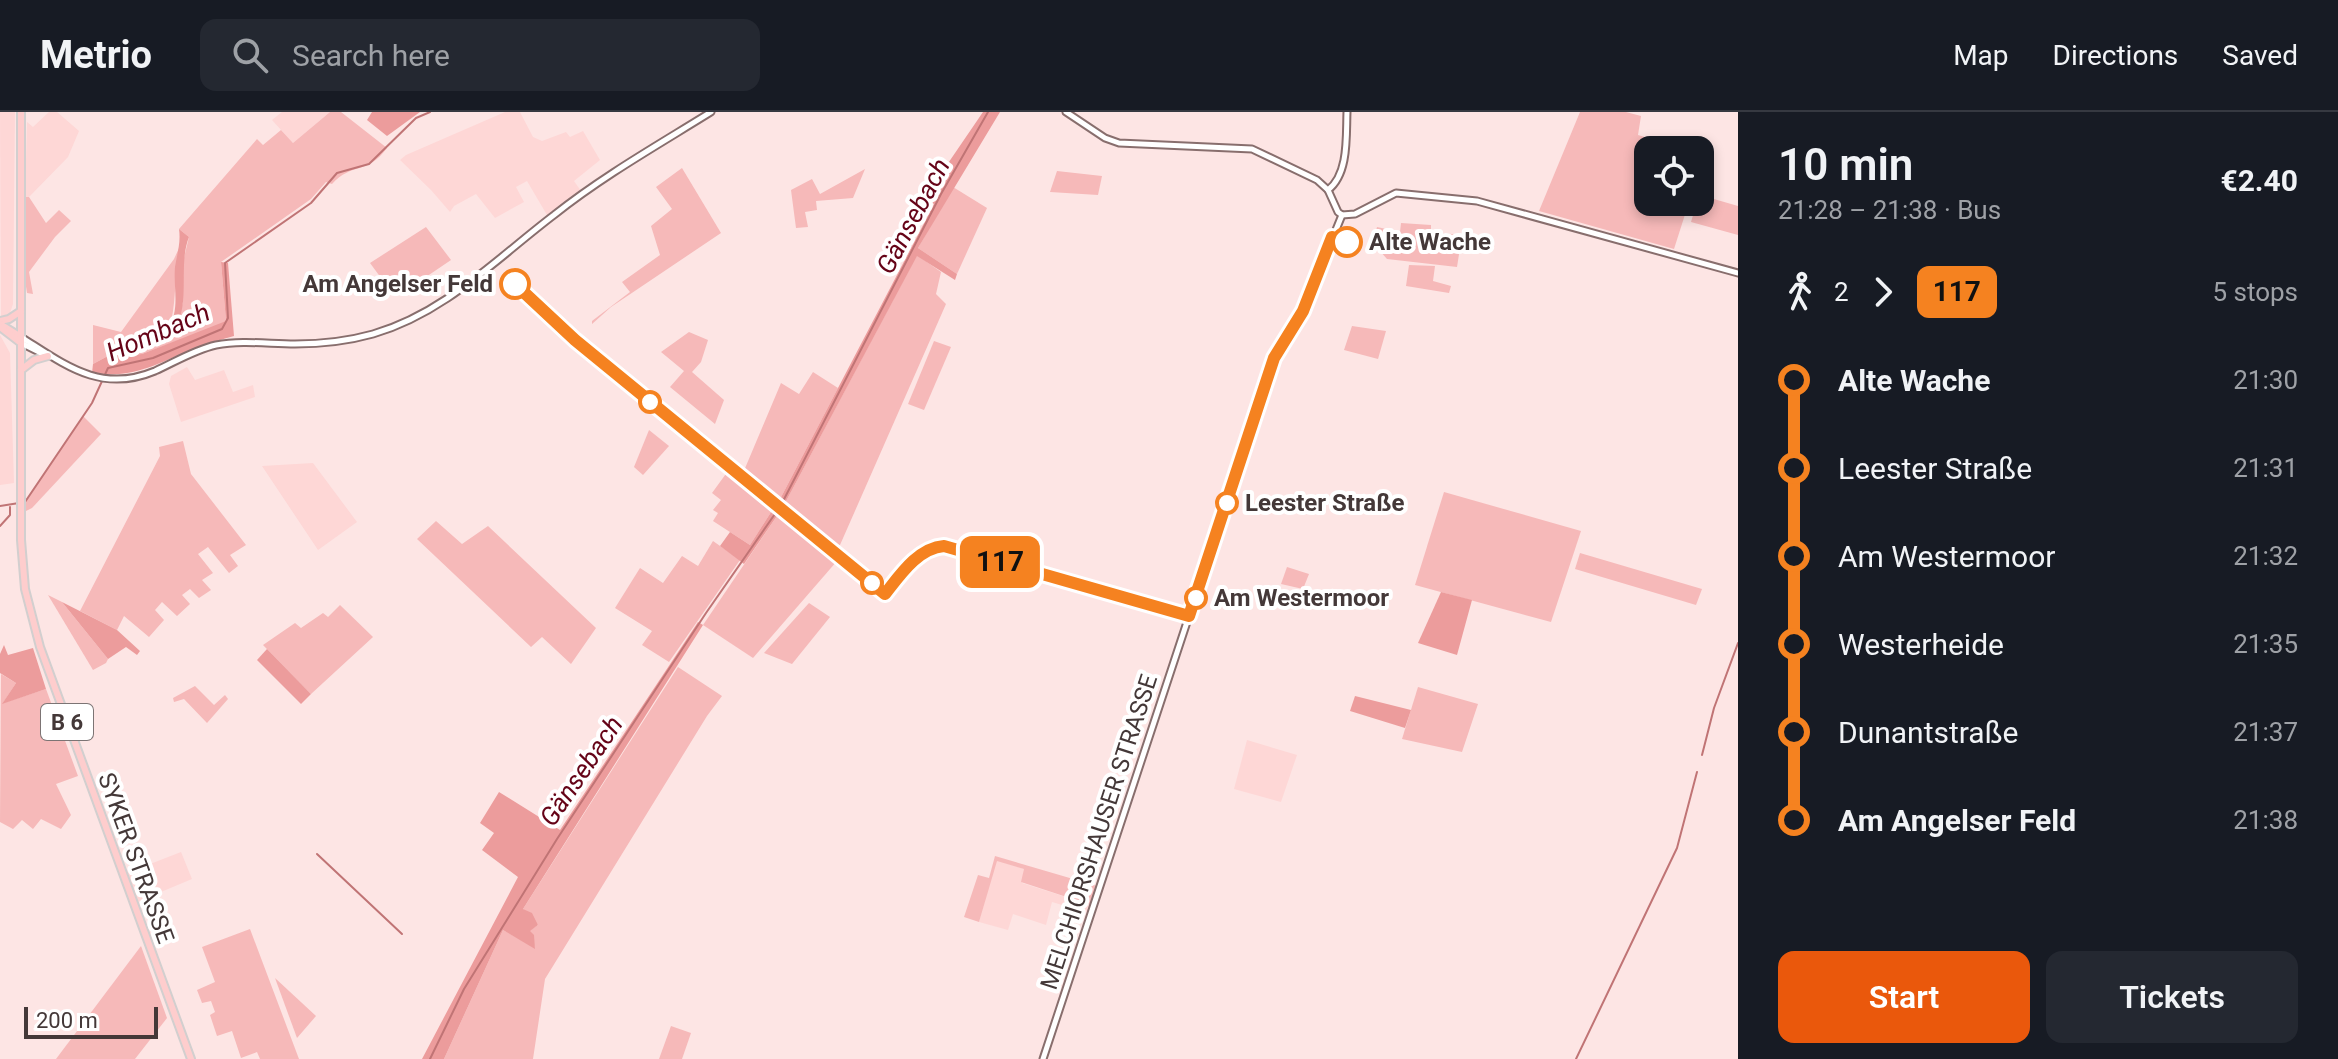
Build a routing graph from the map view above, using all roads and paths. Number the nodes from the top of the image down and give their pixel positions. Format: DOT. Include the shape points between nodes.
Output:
graph roads {
  1 [pos="21,112"];
  2 [pos="711,112"];
  3 [pos="1066,112"];
  4 [pos="1347,112"];
  5 [pos="1328,190"];
  6 [pos="1342,215"];
  7 [pos="1738,273"];
  8 [pos="21,311"];
  9 [pos="0,324"];
  10 [pos="21,340"];
  11 [pos="45,354"];
  12 [pos="21,370"];
  13 [pos="191,1059"];
  14 [pos="1043,1059"];
  1 -- 8 [label="main road, B 6"];
  2 -- 11 [label="main road" via="555,214 458,292 404,323 334,342 214,346 131,377 79,373"];
  3 -- 5 [label="main road" via="1119,143 1252,149"];
  4 -- 5 [label="main road" via="1339,178"];
  5 -- 6 [label="main road"];
  6 -- 7 [label="main road" via="1396,193 1477,201"];
  6 -- 14 [label="main road, MELCHIORSHAUSER STRASSE" via="1303,311 1274,358"];
  8 -- 9 [label="main road"];
  8 -- 10 [label="main road, B 6"];
  9 -- 10 [label="main road"];
  10 -- 11 [label="main road"];
  10 -- 12 [label="main road, SYKER STRASSE / B 6"];
  11 -- 12 [label="main road"];
  12 -- 13 [label="main road, SYKER STRASSE / B 6" via="24,580 35,631"];
}
